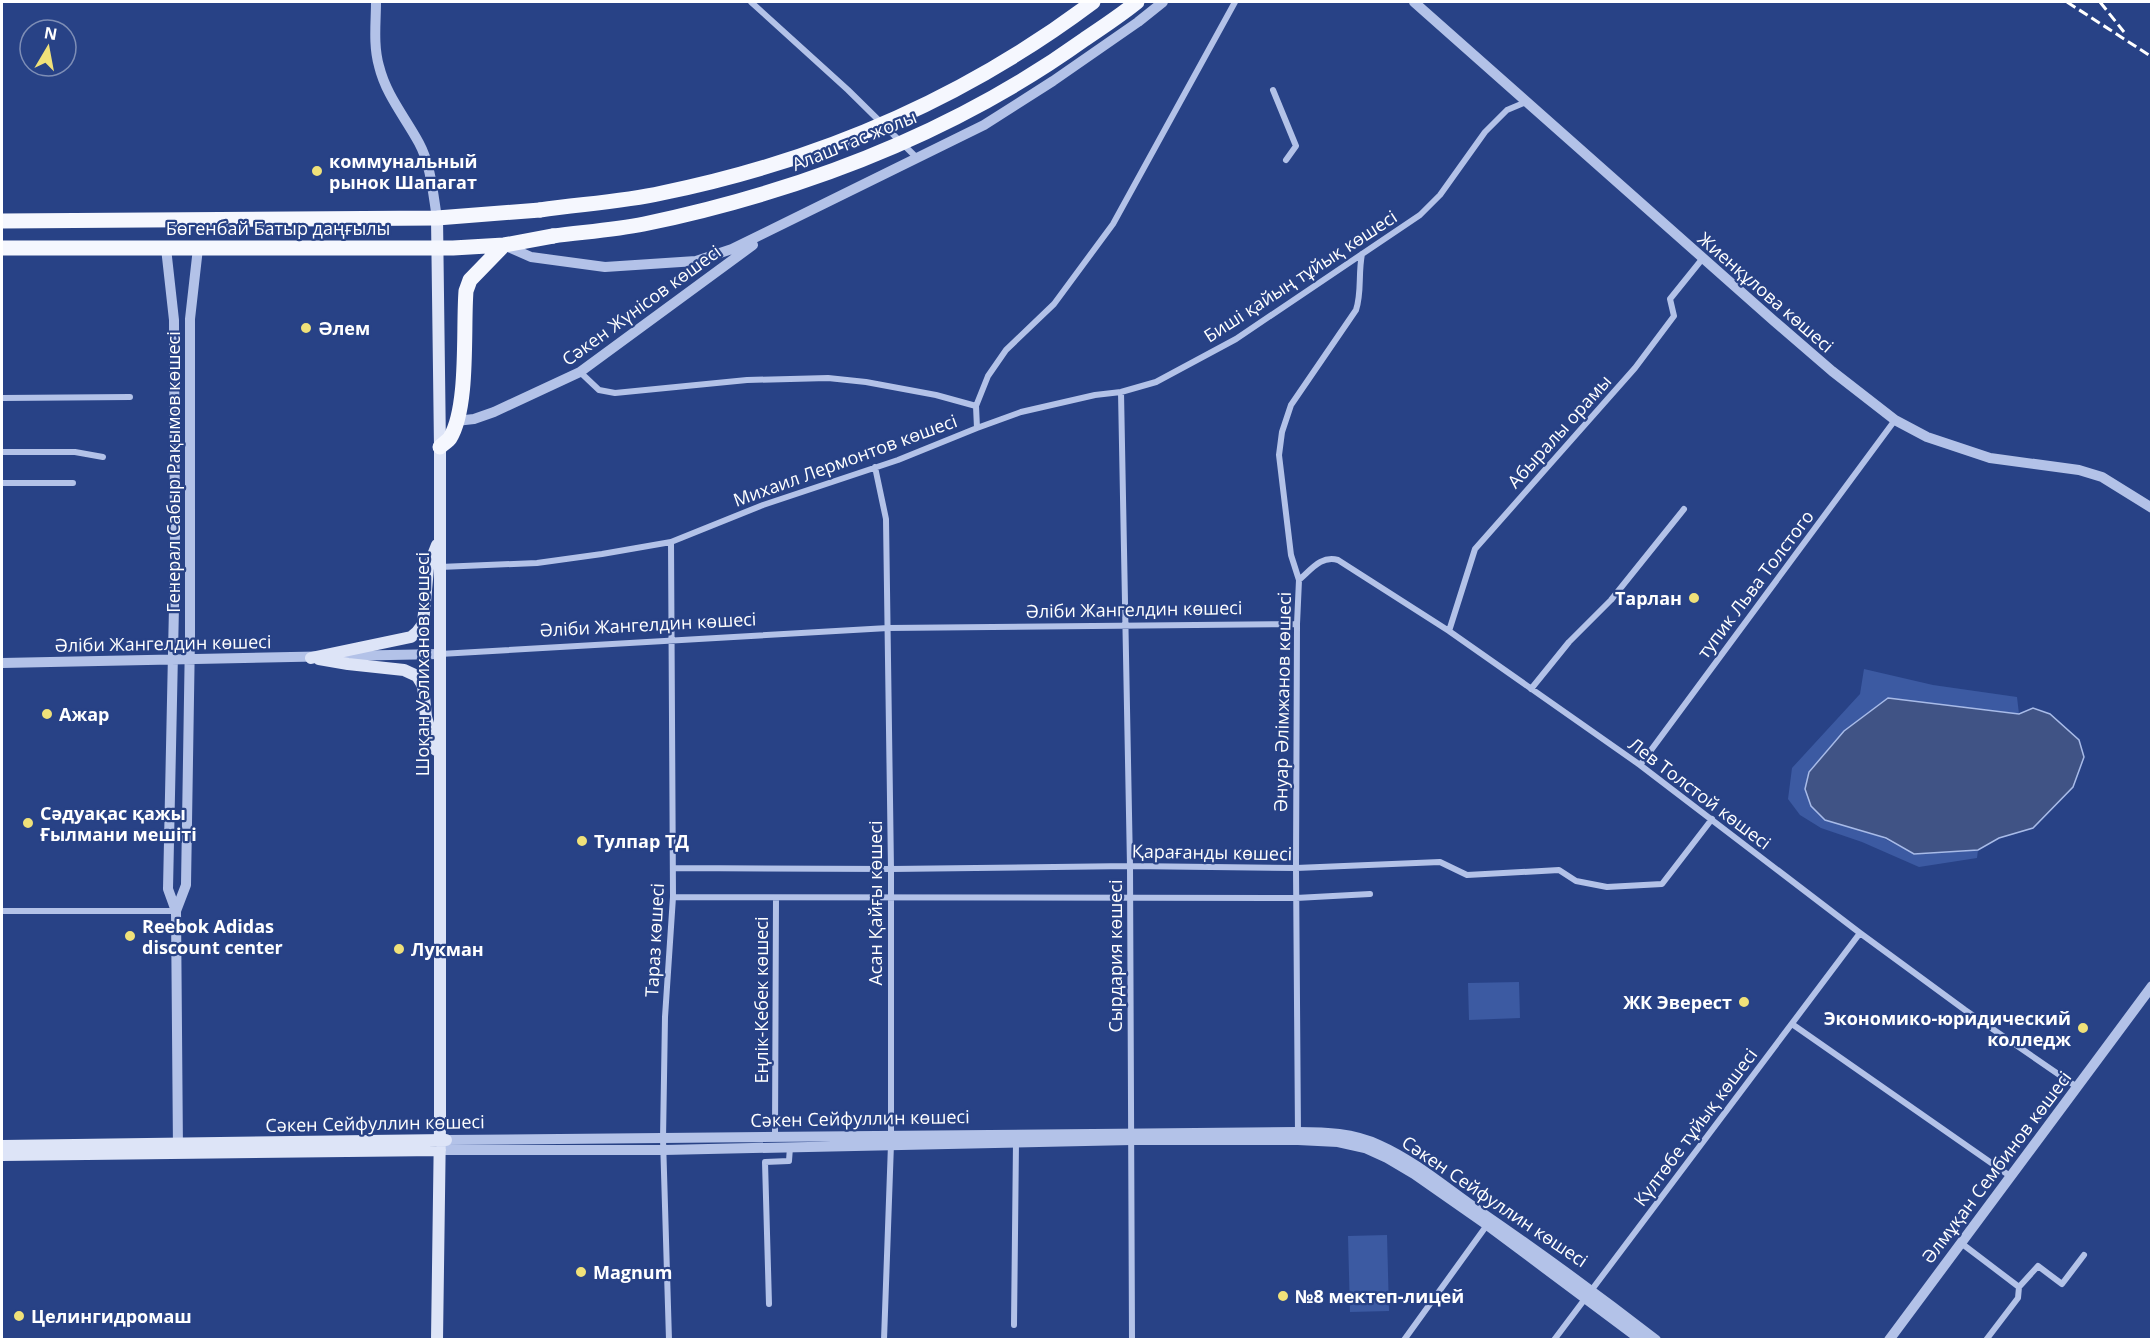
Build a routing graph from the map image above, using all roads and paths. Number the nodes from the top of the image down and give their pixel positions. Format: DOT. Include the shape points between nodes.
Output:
graph roads {
  1 [pos="376,2"];
  2 [pos="751,2"];
  3 [pos="1093,2"];
  4 [pos="1137,2"];
  5 [pos="1163,2"];
  6 [pos="1235,2"];
  7 [pos="1414,2"];
  8 [pos="1273,90"];
  9 [pos="1526,102"];
  10 [pos="917,158"];
  11 [pos="1286,160"];
  12 [pos="540,210"];
  13 [pos="437,218"];
  14 [pos="2,221"];
  15 [pos="772,230"];
  16 [pos="553,236"];
  17 [pos="504,245"];
  18 [pos="2,248"];
  19 [pos="166,248"];
  20 [pos="198,248"];
  21 [pos="437,248"];
  22 [pos="1362,254"];
  23 [pos="1703,258"];
  24 [pos="190,319"];
  25 [pos="174,320"];
  26 [pos="580,372"];
  27 [pos="1121,392"];
  28 [pos="130,397"];
  29 [pos="2,398"];
  30 [pos="976,406"];
  31 [pos="1895,420"];
  32 [pos="456,421"];
  33 [pos="977,428"];
  34 [pos="440,447"];
  35 [pos="2,452"];
  36 [pos="103,457"];
  37 [pos="875,467"];
  38 [pos="2,483"];
  39 [pos="73,483"];
  40 [pos="1684,508"];
  41 [pos="2151,508"];
  42 [pos="440,538"];
  43 [pos="671,542"];
  44 [pos="440,567"];
  45 [pos="1299,580"];
  46 [pos="1297,624"];
  47 [pos="1125,626"];
  48 [pos="888,628"];
  49 [pos="1449,631"];
  50 [pos="671,639"];
  51 [pos="440,654"];
  52 [pos="189,658"];
  53 [pos="312,658"];
  54 [pos="172,659"];
  55 [pos="2,663"];
  56 [pos="1531,689"];
  57 [pos="440,761"];
  58 [pos="1640,765"];
  59 [pos="1712,819"];
  60 [pos="1130,866"];
  61 [pos="673,868"];
  62 [pos="1296,868"];
  63 [pos="891,869"];
  64 [pos="1370,894"];
  65 [pos="673,897"];
  66 [pos="776,898"];
  67 [pos="891,898"];
  68 [pos="1130,898"];
  69 [pos="1296,898"];
  70 [pos="2,911"];
  71 [pos="176,911"];
  72 [pos="1860,933"];
  73 [pos="2151,986"];
  74 [pos="1792,1024"];
  75 [pos="2076,1087"];
  76 [pos="1298,1136"];
  77 [pos="1132,1137"];
  78 [pos="775,1138"];
  79 [pos="891,1139"];
  80 [pos="1016,1142"];
  81 [pos="442,1144"];
  82 [pos="664,1144"];
  83 [pos="2,1146"];
  84 [pos="790,1146"];
  85 [pos="178,1148"];
  86 [pos="2,1155"];
  87 [pos="2010,1176"];
  88 [pos="1487,1225"];
  89 [pos="1961,1243"];
  90 [pos="2084,1255"];
  91 [pos="2019,1287"];
  92 [pos="1588,1293"];
  93 [pos="769,1304"];
  94 [pos="1014,1325"];
  95 [pos="437,1340"];
  96 [pos="669,1340"];
  97 [pos="884,1340"];
  98 [pos="1132,1340"];
  99 [pos="1404,1340"];
  100 [pos="1554,1340"];
  101 [pos="1641,1340"];
  102 [pos="1656,1340"];
  103 [pos="1889,1340"];
  104 [pos="1986,1340"];
  1 -- 13 [label="street, Шоқан Уәлиханов көшесі" via="378,65 401,116 420,144"];
  2 -- 10 [label="street"];
  3 -- 12 [label="main road, Алаш тас жолы, bridge" via="978,78 848,139 727,179 659,194"];
  4 -- 16 [label="main road, Алаш тас жолы, bridge" via="1044,69 890,149 805,181 715,207 641,225"];
  5 -- 10 [label="street" via="984,125"];
  6 -- 30 [label="street, Михаил Лермонтов көшесі" via="1113,224 1054,304 1006,350 987,376"];
  7 -- 9 [label="street, Жиенқұлова көшесі"];
  8 -- 11 [label="street" via="1296,146"];
  9 -- 22 [label="street, Биші қайың тұйық көшесі" via="1507,110 1485,132 1440,195 1420,215"];
  9 -- 23 [label="street, Жиенқұлова көшесі"];
  10 -- 15 [label="street"];
  12 -- 13 [label="main road, Бөгенбай Батыр даңғылы"];
  13 -- 14 [label="main road, Бөгенбай Батыр даңғылы"];
  13 -- 21 [label="main road, Шоқан Уәлиханов көшесі"];
  15 -- 17 [label="street" via="696,261 645,265 605,267 531,257"];
  15 -- 26 [label="street, Сәкен Жүнісов көшесі"];
  16 -- 17 [label="main road, Бөгенбай Батыр даңғылы"];
  17 -- 21 [label="main road, Бөгенбай Батыр даңғылы"];
  17 -- 32 [label="main road" via="470,280 466,291 464,372"];
  18 -- 19 [label="main road, Бөгенбай Батыр даңғылы"];
  19 -- 20 [label="main road, Бөгенбай Батыр даңғылы"];
  19 -- 25 [label="street, Генерал Сабыр Рақымов көшесі"];
  20 -- 21 [label="main road, Бөгенбай Батыр даңғылы"];
  20 -- 24 [label="street, Генерал Сабыр Рақымов көшесі"];
  21 -- 34 [label="main road, Шоқан Уәлиханов көшесі"];
  22 -- 27 [label="street, Биші қайың тұйық көшесі" via="1236,339 1156,382"];
  22 -- 45 [label="street, Әнуар Әлімжанов көшесі" via="1356,310 1300,391 1282,432 1279,454 1285,510"];
  23 -- 31 [label="street, Жиенқұлова көшесі" via="1832,371"];
  23 -- 49 [label="street, Абыралы орамы" via="1671,299 1674,316 1635,368 1475,549"];
  24 -- 25 [label="street"];
  24 -- 52 [label="street, Генерал Сабыр Рақымов көшесі"];
  25 -- 54 [label="street, Генерал Сабыр Рақымов көшесі"];
  26 -- 30 [label="street" via="599,390 615,393 747,380 828,378 866,382"];
  26 -- 32 [label="street, Сәкен Жүнісов көшесі" via="494,412"];
  27 -- 33 [label="street, Биші қайың тұйық көшесі" via="1021,412"];
  27 -- 47 [label="street, Сырдария көшесі"];
  28 -- 29 [label="street"];
  30 -- 33 [label="street, Михаил Лермонтов көшесі"];
  31 -- 41 [label="street, Жиенқұлова көшесі" via="1927,437 1990,458 2067,468 2102,477"];
  31 -- 58 [label="street, тупик Льва Толстого"];
  32 -- 34 [label="main road" via="449,439"];
  33 -- 37 [label="street, Михаил Лермонтов көшесі"];
  34 -- 42 [label="main road, Шоқан Уәлиханов көшесі"];
  35 -- 36 [label="street" via="75,452"];
  37 -- 43 [label="street, Михаил Лермонтов көшесі"];
  37 -- 48 [label="street, Асан Қайғы көшесі" via="886,519"];
  38 -- 39 [label="street"];
  40 -- 56 [label="street" via="1611,600 1569,642"];
  42 -- 44 [label="main road, Шоқан Уәлиханов көшесі"];
  42 -- 53 [label="main road" via="428,568 423,624 417,632 411,637"];
  43 -- 44 [label="street, Михаил Лермонтов көшесі" via="537,562"];
  43 -- 50 [label="street, Тараз көшесі"];
  44 -- 51 [label="main road, Шоқан Уәлиханов көшесі"];
  45 -- 46 [label="street, Әнуар Әлімжанов көшесі"];
  45 -- 49 [label="street, Лев Толстой көшесі" via="1330,557"];
  46 -- 47 [label="street, Әліби Жангелдин көшесі"];
  46 -- 62 [label="street, Әнуар Әлімжанов көшесі"];
  47 -- 48 [label="street, Әліби Жангелдин көшесі"];
  47 -- 60 [label="street, Сырдария көшесі"];
  48 -- 50 [label="street, Әліби Жангелдин көшесі"];
  48 -- 63 [label="street, Асан Қайғы көшесі"];
  49 -- 56 [label="street, Лев Толстой көшесі"];
  50 -- 51 [label="street, Әліби Жангелдин көшесі"];
  50 -- 61 [label="street, Тараз көшесі"];
  51 -- 53 [label="street, Әліби Жангелдин көшесі"];
  51 -- 57 [label="main road, Шоқан Уәлиханов көшесі"];
  52 -- 53 [label="street, Әліби Жангелдин көшесі"];
  52 -- 54 [label="street, Әліби Жангелдин көшесі"];
  52 -- 71 [label="street, Генерал Сабыр Рақымов көшесі" via="186,885"];
  53 -- 57 [label="main road" via="404,670 417,676 423,686 426,717"];
  54 -- 55 [label="street, Әліби Жангелдин көшесі"];
  54 -- 71 [label="street, Генерал Сабыр Рақымов көшесі" via="168,889"];
  56 -- 58 [label="street, Лев Толстой көшесі"];
  57 -- 81 [label="main road, Шоқан Уәлиханов көшесі"];
  58 -- 59 [label="street, Лев Толстой көшесі"];
  59 -- 62 [label="street, Қарағанды көшесі" via="1662,884 1607,887 1576,881 1559,870 1467,875 1440,862"];
  59 -- 72 [label="street, Лев Толстой көшесі"];
  60 -- 62 [label="street, Қарағанды көшесі"];
  60 -- 63 [label="street, Қарағанды көшесі"];
  60 -- 68 [label="street, Сырдария көшесі"];
  61 -- 63 [label="street, Қарағанды көшесі"];
  61 -- 65 [label="street, Тараз көшесі"];
  62 -- 69 [label="street, Әнуар Әлімжанов көшесі"];
  63 -- 67 [label="street, Асан Қайғы көшесі"];
  64 -- 69 [label="street"];
  65 -- 66 [label="street"];
  65 -- 82 [label="street, Тараз көшесі" via="665,1017"];
  66 -- 67 [label="street"];
  66 -- 78 [label="street, Еңлік-Кебек көшесі"];
  67 -- 68 [label="street"];
  67 -- 79 [label="street, Асан Қайғы көшесі"];
  68 -- 69 [label="street"];
  68 -- 77 [label="street, Сырдария көшесі"];
  69 -- 76 [label="street, Әнуар Әлімжанов көшесі"];
  70 -- 71 [label="street"];
  71 -- 85 [label="street, Генерал Сабыр Рақымов көшесі"];
  72 -- 74 [label="street, Күлтөбе тұйық көшесі"];
  72 -- 75 [label="street, Лев Толстой көшесі"];
  73 -- 75 [label="street, Әлмұқан Сембинов көшесі"];
  74 -- 87 [label="street"];
  74 -- 92 [label="street, Күлтөбе тұйық көшесі"];
  75 -- 87 [label="street, Әлмұқан Сембинов көшесі"];
  76 -- 77 [label="street, Сәкен Сейфуллин көшесі"];
  76 -- 88 [label="street, Сәкен Сейфуллин көшесі" via="1365,1148 1387,1158"];
  76 -- 92 [label="street, Сәкен Сейфуллин көшесі" via="1328,1132 1378,1144"];
  77 -- 79 [label="street, Сәкен Сейфуллин көшесі"];
  77 -- 80 [label="street, Сәкен Сейфуллин көшесі"];
  77 -- 98 [label="street, Сырдария көшесі"];
  78 -- 79 [label="street, Сәкен Сейфуллин көшесі"];
  78 -- 82 [label="street, Сәкен Сейфуллин көшесі"];
  79 -- 80 [label="street, Сәкен Сейфуллин көшесі"];
  79 -- 84 [label="street, Сәкен Сейфуллин көшесі"];
  79 -- 97 [label="street, Асан Қайғы көшесі"];
  80 -- 94 [label="street"];
  81 -- 82 [label="street, Сәкен Сейфуллин көшесі"];
  81 -- 85 [label="main road, Сәкен Сейфуллин көшесі"];
  81 -- 95 [label="main road, Шоқан Уәлиханов көшесі"];
  82 -- 84 [label="street, Сәкен Сейфуллин көшесі"];
  82 -- 96 [label="street, Тараз көшесі"];
  83 -- 85 [label="main road, Сәкен Сейфуллин көшесі"];
  84 -- 93 [label="street" via="789,1161 765,1162"];
  85 -- 86 [label="main road, Сәкен Сейфуллин көшесі"];
  87 -- 89 [label="street, Әлмұқан Сембинов көшесі"];
  88 -- 92 [label="street, Сәкен Сейфуллин көшесі"];
  88 -- 99 [label="street"];
  89 -- 91 [label="street"];
  89 -- 103 [label="street, Әлмұқан Сембинов көшесі"];
  90 -- 91 [label="street" via="2062,1284 2038,1266"];
  91 -- 104 [label="street" via="2018,1298"];
  92 -- 100 [label="street, Күлтөбе тұйық көшесі"];
  92 -- 101 [label="street, Сәкен Сейфуллин көшесі"];
  92 -- 102 [label="street, Сәкен Сейфуллин көшесі"];
}
